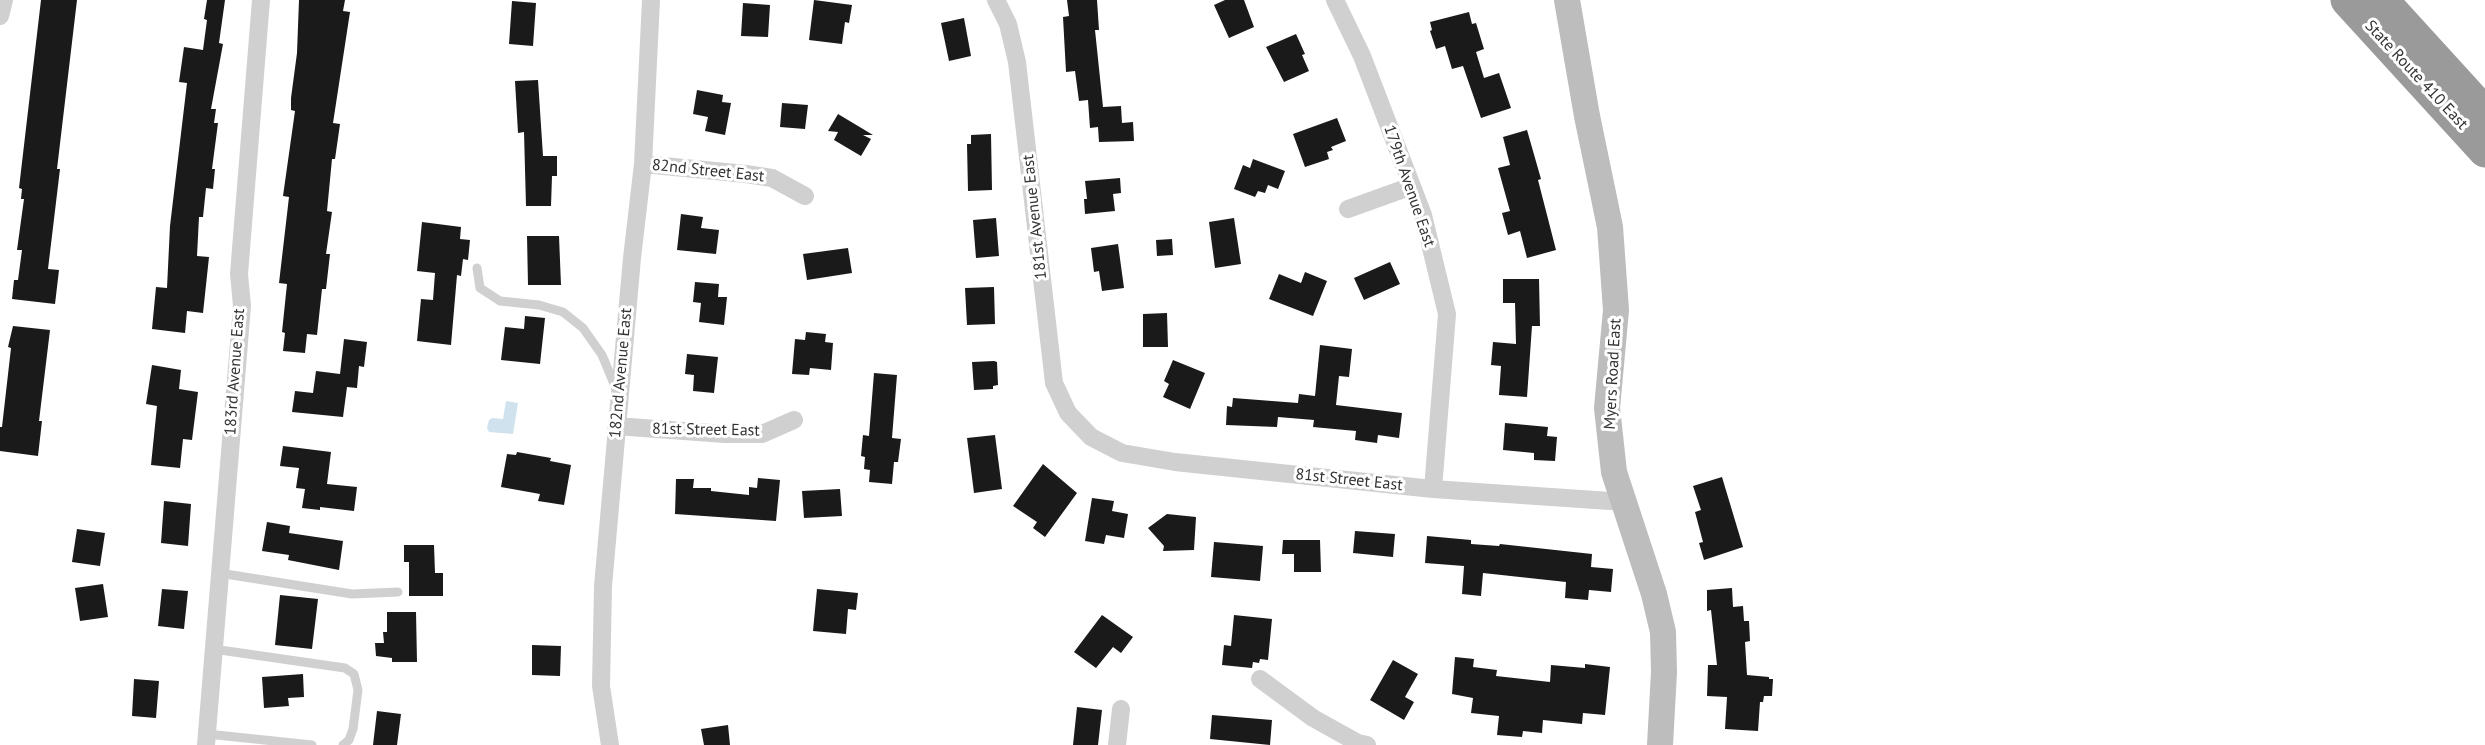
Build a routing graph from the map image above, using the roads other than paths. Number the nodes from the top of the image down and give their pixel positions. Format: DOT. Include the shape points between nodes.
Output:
graph roads {
  1 [pos="4,0"];
  2 [pos="261,0"];
  3 [pos="651,0"];
  4 [pos="996,0"];
  5 [pos="1335,0"];
  6 [pos="1567,0"];
  7 [pos="2347,0"];
  8 [pos="2382,0"];
  9 [pos="0,16"];
  10 [pos="2485,113"];
  11 [pos="2485,151"];
  12 [pos="643,164"];
  13 [pos="1412,186"];
  14 [pos="805,196"];
  15 [pos="1348,209"];
  16 [pos="477,268"];
  17 [pos="619,396"];
  18 [pos="794,420"];
  19 [pos="616,426"];
  20 [pos="1082,429"];
  21 [pos="1433,489"];
  22 [pos="1624,502"];
  23 [pos="219,573"];
  24 [pos="398,592"];
  25 [pos="213,650"];
  26 [pos="1260,679"];
  27 [pos="1121,709"];
  28 [pos="206,739"];
  29 [pos="312,745"];
  30 [pos="343,745"];
  31 [pos="610,745"];
  32 [pos="1117,745"];
  33 [pos="1367,745"];
  34 [pos="1660,745"];
  1 -- 9 [label="street"];
  2 -- 23 [label="street, 183rd Avenue East" via="239,274 242,306"];
  3 -- 12 [label="street, 182nd Avenue East"];
  4 -- 20 [label="street, 181st Avenue East" via="1008,24 1017,62 1054,383 1064,407"];
  5 -- 13 [label="street, 179th Avenue East" via="1362,56"];
  6 -- 22 [label="street, Myers Road East" via="1610,227 1616,310 1608,432 1614,472"];
  7 -- 11 [label="highway, State Route 410 East"];
  8 -- 10 [label="highway, State Route 410 East"];
  12 -- 14 [label="street, 82nd Street East" via="772,178"];
  12 -- 17 [label="street, 182nd Avenue East"];
  13 -- 15 [label="street"];
  13 -- 21 [label="street, 179th Avenue East" via="1447,314"];
  16 -- 17 [label="lane" via="480,288 500,301 563,312 582,328 602,355"];
  17 -- 19 [label="street, 182nd Avenue East"];
  18 -- 19 [label="street, 81st Street East" via="762,434"];
  19 -- 31 [label="street, 182nd Avenue East" via="603,586 601,675"];
  20 -- 21 [label="street, 81st Street East" via="1109,448 1134,456"];
  21 -- 22 [label="street, 81st Street East"];
  22 -- 34 [label="street, Myers Road East" via="1663,632"];
  23 -- 24 [label="lane" via="352,594"];
  23 -- 25 [label="street, 183rd Avenue East"];
  25 -- 28 [label="street, 183rd Avenue East"];
  25 -- 30 [label="lane" via="345,668 354,674 358,690 353,729"];
  26 -- 33 [label="street" via="1313,718"];
  27 -- 32 [label="street"];
  28 -- 29 [label="lane"];
}
